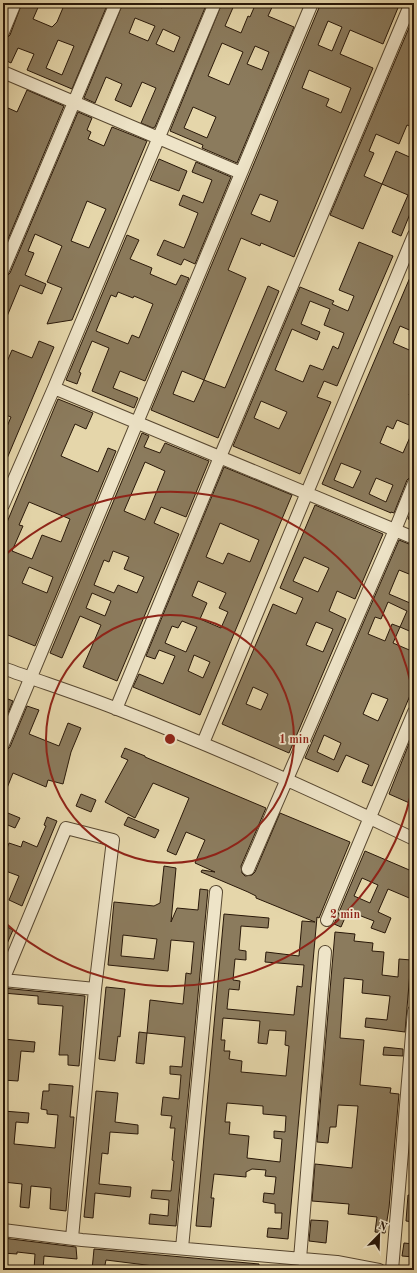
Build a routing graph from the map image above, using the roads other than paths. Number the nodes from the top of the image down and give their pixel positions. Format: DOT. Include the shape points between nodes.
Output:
graph roads {
  1 [pos="15,3"];
  2 [pos="116,3"];
  3 [pos="215,3"];
  4 [pos="312,3"];
  5 [pos="411,3"];
  6 [pos="3,32"];
  7 [pos="3,72"];
  8 [pos="74,102"];
  9 [pos="158,138"];
  10 [pos="241,173"];
  11 [pos="414,235"];
  12 [pos="3,270"];
  13 [pos="54,388"];
  14 [pos="137,423"];
  15 [pos="220,457"];
  16 [pos="414,483"];
  17 [pos="306,492"];
  18 [pos="3,505"];
  19 [pos="395,530"];
  20 [pos="414,538"];
  21 [pos="3,668"];
  22 [pos="30,678"];
  23 [pos="116,709"];
  24 [pos="414,712"];
  25 [pos="203,743"];
  26 [pos="3,744"];
  27 [pos="288,780"];
  28 [pos="370,818"];
  29 [pos="414,839"];
  30 [pos="248,869"];
  31 [pos="216,892"];
  32 [pos="328,920"];
  33 [pos="325,952"];
  34 [pos="3,980"];
  35 [pos="95,989"];
  36 [pos="414,1010"];
  37 [pos="3,1230"];
  38 [pos="72,1238"];
  39 [pos="182,1248"];
  40 [pos="300,1259"];
  41 [pos="379,1270"];
  42 [pos="392,1270"];
  1 -- 6 [label="street"];
  2 -- 8 [label="street"];
  3 -- 9 [label="street"];
  4 -- 10 [label="street"];
  5 -- 15 [label="street"];
  7 -- 8 [label="street"];
  8 -- 9 [label="street"];
  8 -- 12 [label="street"];
  9 -- 10 [label="street"];
  9 -- 13 [label="street"];
  10 -- 14 [label="street"];
  11 -- 17 [label="street"];
  13 -- 14 [label="street"];
  13 -- 18 [label="street"];
  14 -- 15 [label="street"];
  14 -- 22 [label="street"];
  15 -- 17 [label="street"];
  15 -- 23 [label="street"];
  16 -- 19 [label="street"];
  17 -- 19 [label="street"];
  17 -- 25 [label="street"];
  19 -- 20 [label="street"];
  19 -- 27 [label="street"];
  21 -- 22 [label="street"];
  22 -- 23 [label="street"];
  22 -- 26 [label="street"];
  23 -- 25 [label="street"];
  24 -- 28 [label="street"];
  25 -- 27 [label="street"];
  27 -- 28 [label="street"];
  27 -- 30 [label="street"];
  28 -- 29 [label="street"];
  28 -- 32 [label="street"];
  31 -- 39 [label="street"];
  33 -- 40 [label="street"];
  34 -- 35 [label="street"];
  34 -- 35 [label="street" via="66,828 113,840"];
  35 -- 38 [label="street"];
  36 -- 42 [label="street"];
  37 -- 38 [label="street"];
  38 -- 39 [label="street"];
  39 -- 40 [label="street"];
  40 -- 41 [label="street" via="337,1262"];
}
